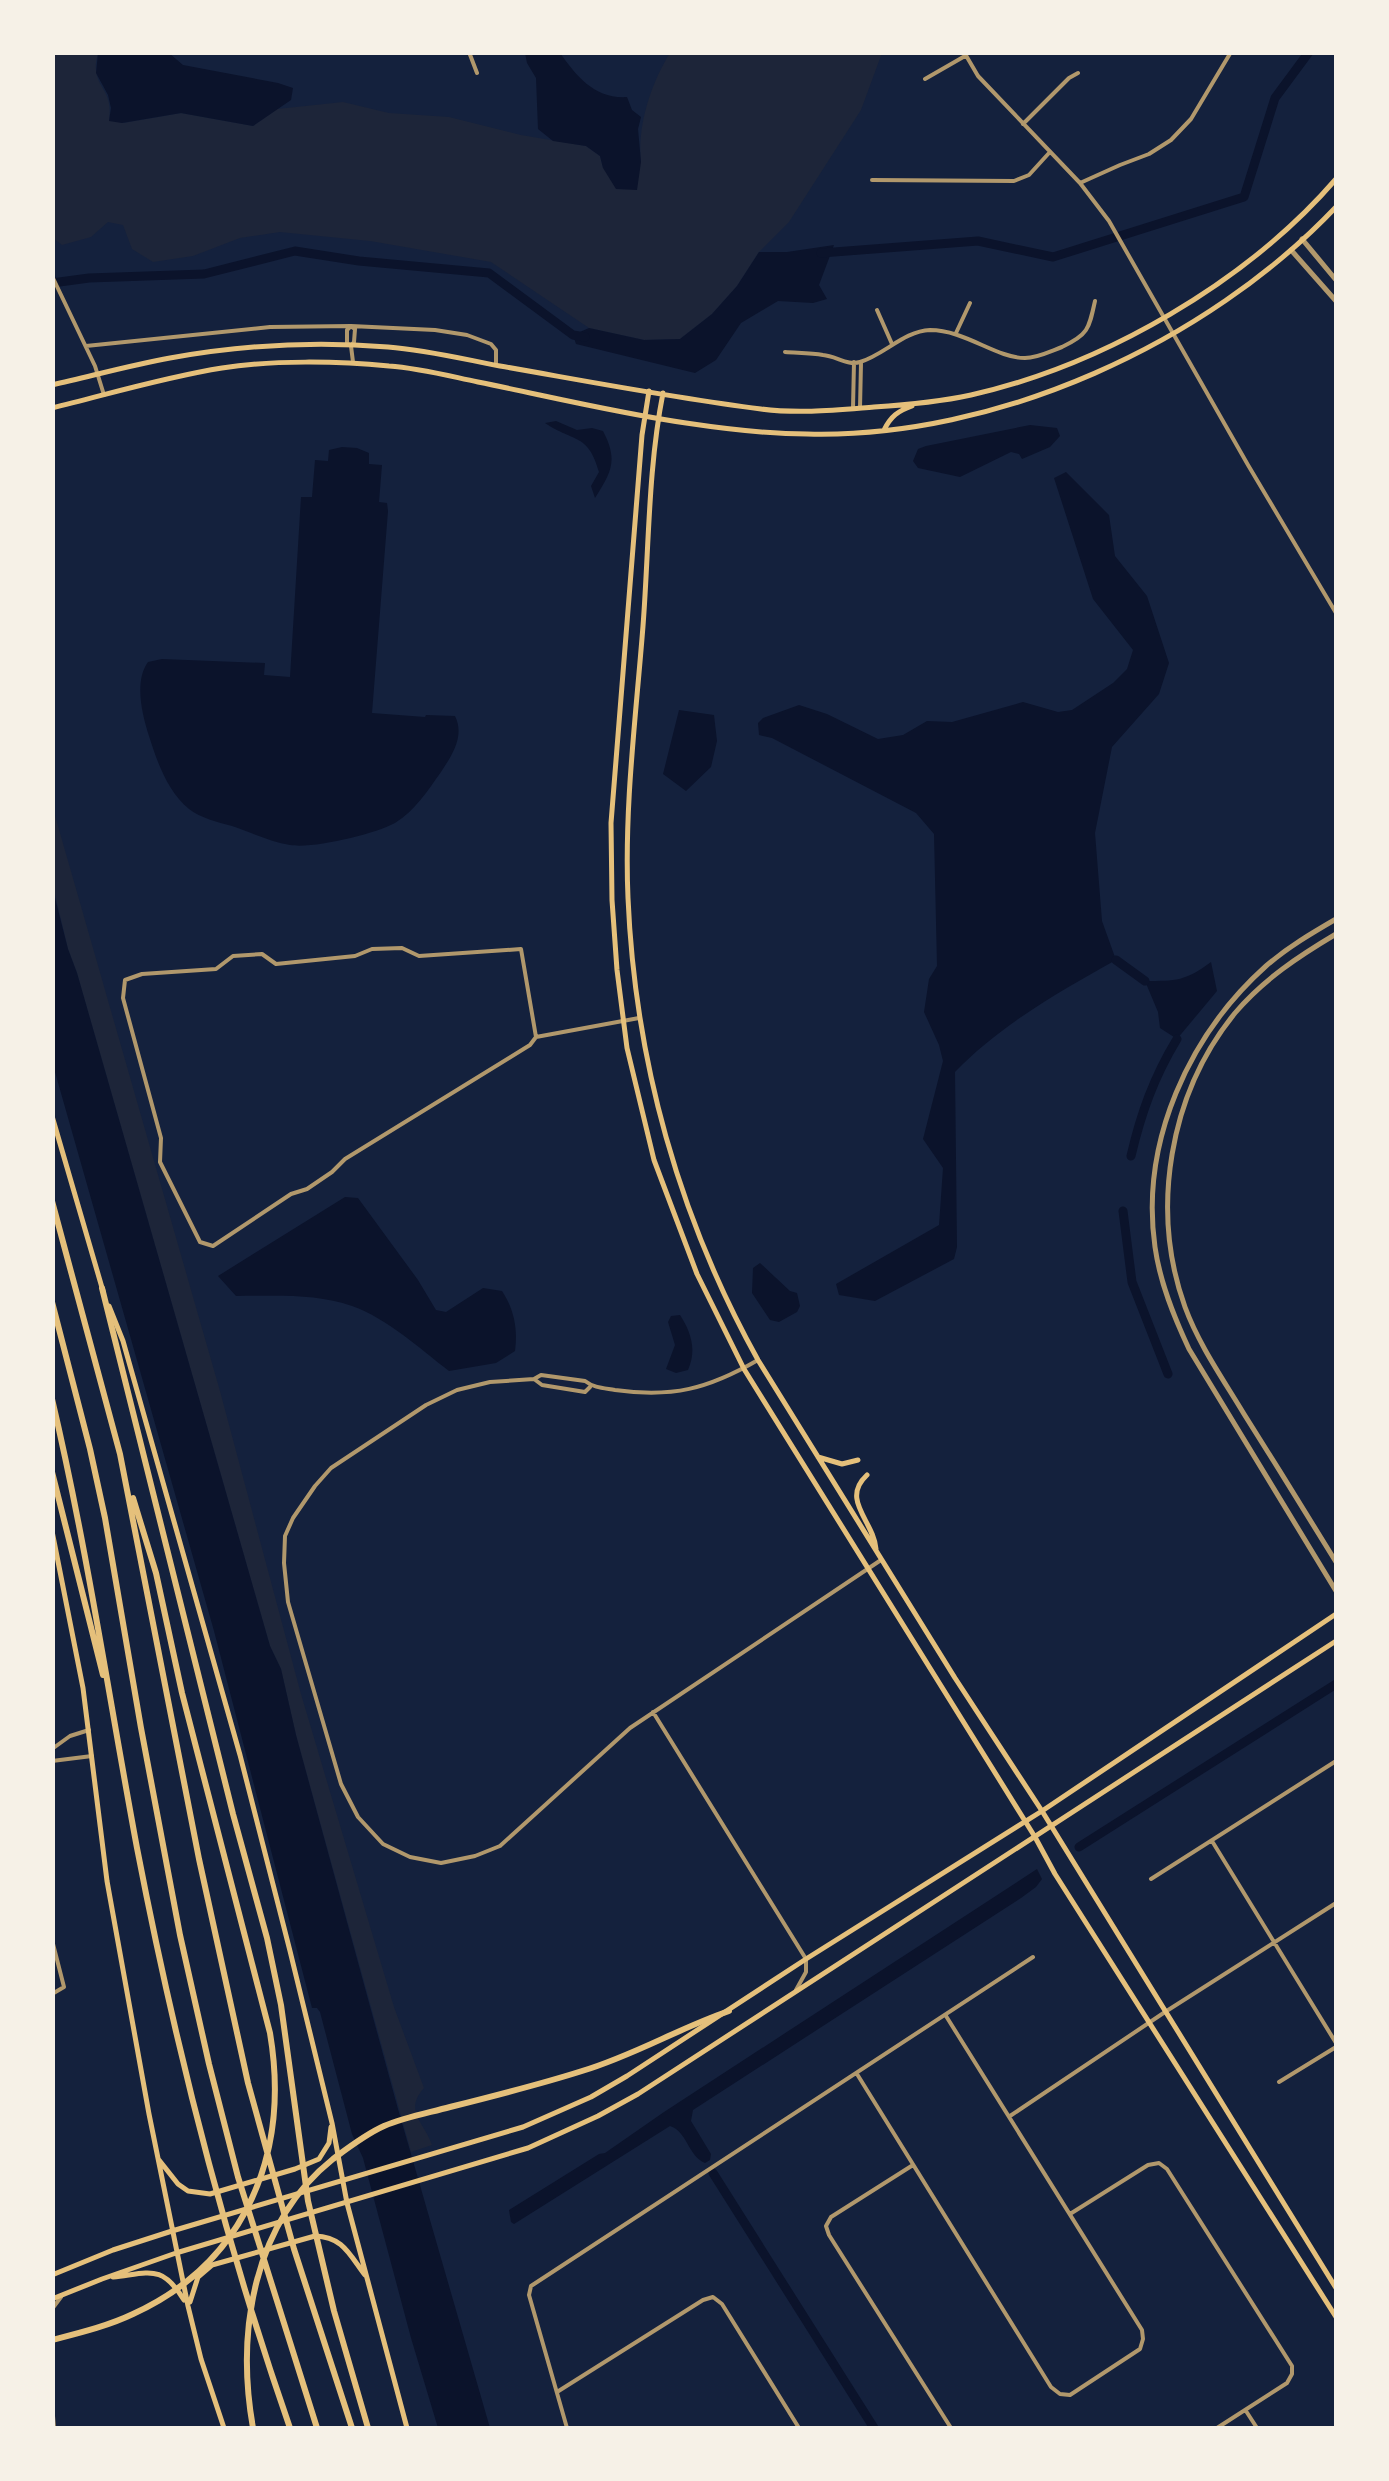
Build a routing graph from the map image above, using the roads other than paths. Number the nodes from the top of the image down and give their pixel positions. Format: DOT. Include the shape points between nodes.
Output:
graph roads {
  1 [pos="469,52"];
  2 [pos="1231,52"];
  3 [pos="964,54"];
  4 [pos="477,73"];
  5 [pos="1078,73"];
  6 [pos="925,78"];
  7 [pos="1022,124"];
  8 [pos="1049,153"];
  9 [pos="1336,179"];
  10 [pos="872,180"];
  11 [pos="1080,184"];
  12 [pos="1336,207"];
  13 [pos="1302,239"];
  14 [pos="1291,250"];
  15 [pos="52,276"];
  16 [pos="1336,280"];
  17 [pos="1094,301"];
  18 [pos="1336,301"];
  19 [pos="970,302"];
  20 [pos="877,310"];
  21 [pos="1168,321"];
  22 [pos="351,326"];
  23 [pos="956,333"];
  24 [pos="1173,335"];
  25 [pos="892,344"];
  26 [pos="86,346"];
  27 [pos="352,346"];
  28 [pos="785,352"];
  29 [pos="854,362"];
  30 [pos="861,362"];
  31 [pos="353,365"];
  32 [pos="496,365"];
  33 [pos="99,375"];
  34 [pos="52,385"];
  35 [pos="649,391"];
  36 [pos="664,393"];
  37 [pos="104,395"];
  38 [pos="920,404"];
  39 [pos="52,408"];
  40 [pos="857,409"];
  41 [pos="644,416"];
  42 [pos="658,418"];
  43 [pos="884,430"];
  44 [pos="1336,613"];
  45 [pos="1334,920"];
  46 [pos="1317,930"];
  47 [pos="1336,934"];
  48 [pos="1318,945"];
  49 [pos="1303,953"];
  50 [pos="639,1018"];
  51 [pos="623,1020"];
  52 [pos="536,1037"];
  53 [pos="52,1116"];
  54 [pos="52,1201"];
  55 [pos="102,1288"];
  56 [pos="52,1302"];
  57 [pos="758,1360"];
  58 [pos="744,1369"];
  59 [pos="534,1379"];
  60 [pos="590,1386"];
  61 [pos="52,1400"];
  62 [pos="120,1454"];
  63 [pos="818,1458"];
  64 [pos="858,1460"];
  65 [pos="52,1472"];
  66 [pos="867,1475"];
  67 [pos="52,1531"];
  68 [pos="876,1552"];
  69 [pos="882,1560"];
  70 [pos="1336,1562"];
  71 [pos="868,1569"];
  72 [pos="1336,1592"];
  73 [pos="1336,1614"];
  74 [pos="1336,1642"];
  75 [pos="653,1712"];
  76 [pos="114,1720"];
  77 [pos="89,1730"];
  78 [pos="52,1750"];
  79 [pos="92,1756"];
  80 [pos="52,1760"];
  81 [pos="1336,1761"];
  82 [pos="1042,1810"];
  83 [pos="1025,1822"];
  84 [pos="1052,1826"];
  85 [pos="1035,1837"];
  86 [pos="1212,1842"];
  87 [pos="1151,1879"];
  88 [pos="1336,1903"];
  89 [pos="52,1940"];
  90 [pos="1274,1943"];
  91 [pos="1034,1957"];
  92 [pos="806,1959"];
  93 [pos="796,1990"];
  94 [pos="52,1994"];
  95 [pos="729,2011"];
  96 [pos="1165,2012"];
  97 [pos="946,2016"];
  98 [pos="1150,2022"];
  99 [pos="1336,2045"];
  100 [pos="857,2074"];
  101 [pos="1279,2082"];
  102 [pos="1009,2117"];
  103 [pos="332,2122"];
  104 [pos="158,2158"];
  105 [pos="913,2165"];
  106 [pos="343,2178"];
  107 [pos="347,2202"];
  108 [pos="1070,2214"];
  109 [pos="172,2230"];
  110 [pos="176,2253"];
  111 [pos="52,2275"];
  112 [pos="102,2278"];
  113 [pos="366,2278"];
  114 [pos="1336,2288"];
  115 [pos="62,2295"];
  116 [pos="52,2299"];
  117 [pos="188,2306"];
  118 [pos="52,2309"];
  119 [pos="1336,2317"];
  120 [pos="52,2340"];
  121 [pos="557,2392"];
  122 [pos="52,2404"];
  123 [pos="1245,2410"];
  124 [pos="54,2428"];
  125 [pos="224,2428"];
  126 [pos="253,2428"];
  127 [pos="290,2428"];
  128 [pos="317,2428"];
  129 [pos="352,2428"];
  130 [pos="368,2428"];
  131 [pos="407,2428"];
  132 [pos="568,2428"];
  133 [pos="799,2428"];
  134 [pos="951,2428"];
  135 [pos="1216,2428"];
  136 [pos="1257,2428"];
  1 -- 4 [label="street"];
  2 -- 11 [label="street" via="1172,140"];
  3 -- 6 [label="street"];
  3 -- 7 [label="street"];
  5 -- 7 [label="street"];
  7 -- 8 [label="street"];
  8 -- 10 [label="street" via="1029,176 1014,181"];
  8 -- 11 [label="street"];
  9 -- 21 [label="main road" via="1281,235"];
  11 -- 21 [label="street"];
  12 -- 13 [label="main road"];
  13 -- 14 [label="main road"];
  13 -- 16 [label="street"];
  14 -- 18 [label="street"];
  14 -- 24 [label="main road"];
  15 -- 26 [label="street"];
  17 -- 23 [label="street" via="1081,338 1025,358"];
  19 -- 23 [label="street"];
  20 -- 25 [label="street"];
  21 -- 24 [label="street"];
  21 -- 38 [label="main road" via="1027,379"];
  22 -- 26 [label="street" via="270,327"];
  22 -- 27 [label="street"];
  22 -- 32 [label="street" via="466,335 491,344"];
  23 -- 25 [label="street" via="926,330"];
  24 -- 43 [label="main road" via="1037,395 976,415"];
  24 -- 44 [label="street"];
  25 -- 30 [label="street"];
  26 -- 33 [label="street"];
  27 -- 31 [label="street"];
  27 -- 32 [label="main road" via="436,352"];
  27 -- 33 [label="main road" via="220,350"];
  28 -- 29 [label="street"];
  29 -- 30 [label="street"];
  29 -- 40 [label="street"];
  30 -- 40 [label="street"];
  31 -- 37 [label="main road" via="224,368"];
  31 -- 41 [label="main road" via="427,372"];
  32 -- 35 [label="main road"];
  33 -- 34 [label="main road"];
  33 -- 37 [label="street"];
  35 -- 36 [label="main road"];
  35 -- 41 [label="main road"];
  36 -- 40 [label="main road" via="762,409"];
  36 -- 42 [label="main road"];
  37 -- 39 [label="main road"];
  38 -- 40 [label="main road"];
  38 -- 43 [label="main road" via="898,410"];
  41 -- 42 [label="main road"];
  41 -- 51 [label="main road" via="611,823"];
  42 -- 43 [label="main road" via="808,434"];
  42 -- 50 [label="main road" via="628,827"];
  45 -- 46 [label="street"];
  45 -- 48 [label="street"];
  46 -- 49 [label="street"];
  46 -- 72 [label="street" via="1243,988 1195,1051 1170,1109 1153,1198 1155,1247 1181,1332"];
  47 -- 48 [label="street"];
  48 -- 49 [label="street"];
  49 -- 70 [label="street" via="1237,1011 1198,1072 1166,1192 1169,1245 1186,1310"];
  50 -- 51 [label="street"];
  50 -- 57 [label="main road" via="657,1106 694,1226"];
  51 -- 52 [label="street"];
  51 -- 58 [label="main road" via="654,1160 697,1274"];
  52 -- 52 [label="street" via="521,948 419,956 402,948 372,948 355,956 276,964 262,954 233,956 216,969 125,980 123,998 160,1138 160,1162 200,1242 213,1246"];
  53 -- 55 [label="main road"];
  54 -- 62 [label="highway"];
  55 -- 103 [label="main road" via="240,1756"];
  55 -- 130 [label="highway" via="273,1964 320,2256"];
  56 -- 128 [label="highway" via="105,1518 180,1935 238,2177"];
  57 -- 58 [label="street"];
  57 -- 63 [label="main road"];
  58 -- 60 [label="street" via="674,1393"];
  58 -- 71 [label="main road"];
  59 -- 60 [label="street"];
  59 -- 60 [label="street" via="585,1392"];
  59 -- 75 [label="street" via="456,1390 426,1405 331,1468 288,1528 288,1602 341,1784 383,1844 441,1862 475,1856 500,1846"];
  61 -- 76 [label="highway"];
  62 -- 120 [label="highway" via="156,1574 274,2056 275,2118 259,2185 231,2234 196,2274 130,2316"];
  62 -- 129 [label="highway" via="215,1941 270,2168"];
  63 -- 64 [label="main road"];
  63 -- 68 [label="main road"];
  65 -- 76 [label="highway"];
  66 -- 68 [label="main road" via="856,1492"];
  67 -- 77 [label="main road"];
  68 -- 69 [label="main road"];
  69 -- 71 [label="street"];
  69 -- 82 [label="main road"];
  71 -- 75 [label="street"];
  71 -- 83 [label="main road"];
  73 -- 82 [label="main road"];
  74 -- 84 [label="main road"];
  75 -- 92 [label="street"];
  76 -- 127 [label="highway" via="192,2103"];
  77 -- 78 [label="street"];
  77 -- 79 [label="main road"];
  79 -- 80 [label="street"];
  79 -- 104 [label="main road" via="107,1881"];
  81 -- 86 [label="street"];
  82 -- 83 [label="main road"];
  82 -- 84 [label="main road"];
  83 -- 85 [label="main road"];
  83 -- 92 [label="main road"];
  84 -- 85 [label="main road"];
  84 -- 96 [label="main road"];
  85 -- 93 [label="main road"];
  85 -- 98 [label="main road"];
  86 -- 87 [label="street"];
  86 -- 90 [label="street"];
  88 -- 90 [label="street"];
  89 -- 94 [label="street" via="64,1988"];
  90 -- 96 [label="street"];
  90 -- 99 [label="street"];
  91 -- 97 [label="street"];
  92 -- 93 [label="street"];
  92 -- 95 [label="main road"];
  93 -- 107 [label="main road" via="598,2116 528,2148"];
  95 -- 106 [label="main road" via="591,2097 523,2126"];
  95 -- 126 [label="highway" via="626,2057 383,2126 304,2186 272,2236 253,2298 247,2372"];
  96 -- 98 [label="street"];
  96 -- 114 [label="main road"];
  97 -- 100 [label="street"];
  97 -- 102 [label="street"];
  98 -- 102 [label="street"];
  98 -- 119 [label="main road"];
  99 -- 101 [label="street"];
  100 -- 105 [label="street"];
  100 -- 121 [label="street" via="530,2286"];
  102 -- 108 [label="street"];
  103 -- 104 [label="main road" via="319,2159 210,2194 188,2191"];
  103 -- 106 [label="main road"];
  104 -- 109 [label="main road"];
  105 -- 108 [label="street" via="1060,2394 1140,2349 1143,2339"];
  105 -- 134 [label="street" via="826,2226"];
  106 -- 107 [label="main road"];
  106 -- 109 [label="main road"];
  107 -- 110 [label="main road"];
  107 -- 113 [label="main road"];
  108 -- 123 [label="street" via="1148,2165 1168,2169 1292,2366 1287,2383"];
  109 -- 110 [label="main road"];
  109 -- 111 [label="main road"];
  110 -- 112 [label="main road"];
  110 -- 117 [label="main road"];
  112 -- 115 [label="main road"];
  112 -- 117 [label="main road" via="158,2273"];
  113 -- 117 [label="main road" via="340,2242 315,2236 212,2265 193,2285"];
  113 -- 131 [label="main road"];
  115 -- 116 [label="main road"];
  115 -- 118 [label="street"];
  117 -- 125 [label="main road"];
  121 -- 132 [label="street"];
  121 -- 133 [label="street" via="713,2298"];
  122 -- 124 [label="street"];
  123 -- 135 [label="street"];
  123 -- 136 [label="street"];
}
